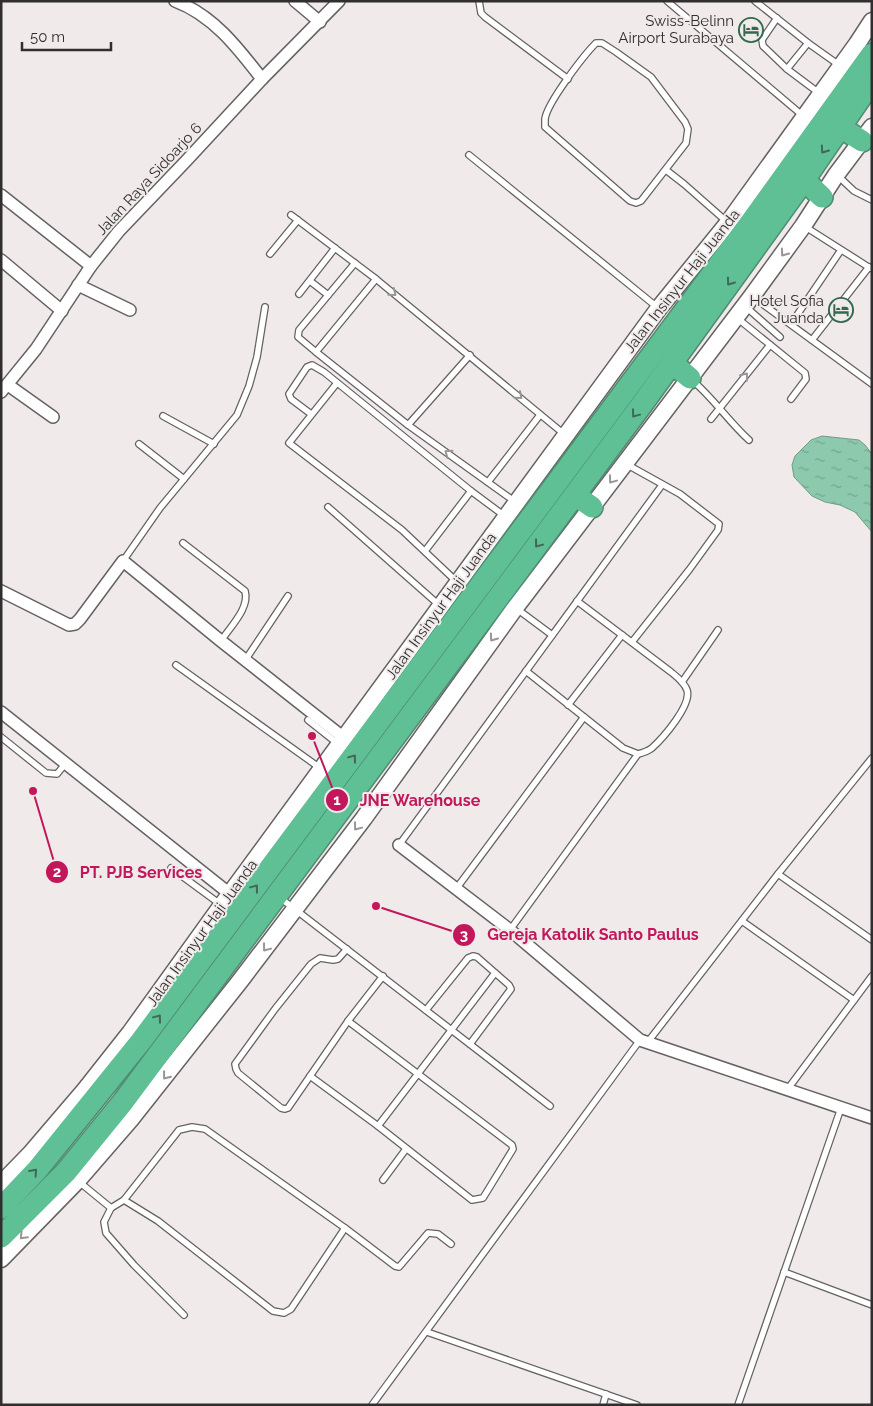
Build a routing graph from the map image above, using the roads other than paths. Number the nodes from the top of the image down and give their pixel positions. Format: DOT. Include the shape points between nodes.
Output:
graph roads {
  1 [pos="175,1"];
  2 [pos="295,1"];
  3 [pos="339,1"];
  4 [pos="479,1"];
  5 [pos="667,1"];
  6 [pos="756,1"];
  7 [pos="777,18"];
  8 [pos="872,21"];
  9 [pos="320,22"];
  10 [pos="808,42"];
  11 [pos="867,51"];
  12 [pos="840,66"];
  13 [pos="787,69"];
  14 [pos="262,79"];
  15 [pos="568,79"];
  16 [pos="872,81"];
  17 [pos="820,94"];
  18 [pos="804,117"];
  19 [pos="840,127"];
  20 [pos="867,138"];
  21 [pos="469,155"];
  22 [pos="666,170"];
  23 [pos="804,180"];
  24 [pos="842,180"];
  25 [pos="1,195"];
  26 [pos="822,197"];
  27 [pos="872,200"];
  28 [pos="291,215"];
  29 [pos="298,220"];
  30 [pos="728,223"];
  31 [pos="805,227"];
  32 [pos="335,248"];
  33 [pos="841,250"];
  34 [pos="270,254"];
  35 [pos="1,260"];
  36 [pos="355,263"];
  37 [pos="91,266"];
  38 [pos="870,268"];
  39 [pos="376,279"];
  40 [pos="310,281"];
  41 [pos="78,285"];
  42 [pos="299,294"];
  43 [pos="328,295"];
  44 [pos="265,307"];
  45 [pos="659,308"];
  46 [pos="130,310"];
  47 [pos="62,311"];
  48 [pos="749,311"];
  49 [pos="791,324"];
  50 [pos="780,337"];
  51 [pos="812,340"];
  52 [pos="770,345"];
  53 [pos="316,352"];
  54 [pos="470,355"];
  55 [pos="672,363"];
  56 [pos="337,383"];
  57 [pos="696,383"];
  58 [pos="872,384"];
  59 [pos="5,389"];
  60 [pos="791,399"];
  61 [pos="720,408"];
  62 [pos="311,414"];
  63 [pos="540,415"];
  64 [pos="163,416"];
  65 [pos="53,417"];
  66 [pos="711,420"];
  67 [pos="408,425"];
  68 [pos="566,435"];
  69 [pos="750,440"];
  70 [pos="139,444"];
  71 [pos="214,444"];
  72 [pos="629,466"];
  73 [pos="184,479"];
  74 [pos="488,482"];
  75 [pos="662,485"];
  76 [pos="471,491"];
  77 [pos="584,501"];
  78 [pos="516,503"];
  79 [pos="328,507"];
  80 [pos="506,517"];
  81 [pos="183,543"];
  82 [pos="425,551"];
  83 [pos="123,560"];
  84 [pos="458,583"];
  85 [pos="1,592"];
  86 [pos="288,596"];
  87 [pos="577,601"];
  88 [pos="441,606"];
  89 [pos="520,611"];
  90 [pos="718,630"];
  91 [pos="552,635"];
  92 [pos="622,635"];
  93 [pos="221,641"];
  94 [pos="632,642"];
  95 [pos="246,659"];
  96 [pos="176,665"];
  97 [pos="526,671"];
  98 [pos="682,682"];
  99 [pos="568,705"];
  100 [pos="1,712"];
  101 [pos="584,717"];
  102 [pos="308,720"];
  103 [pos="1,738"];
  104 [pos="342,741"];
  105 [pos="638,754"];
  106 [pos="872,758"];
  107 [pos="66,763"];
  108 [pos="321,769"];
  109 [pos="399,845"];
  110 [pos="171,868"];
  111 [pos="778,874"];
  112 [pos="456,889"];
  113 [pos="278,896"];
  114 [pos="226,899"];
  115 [pos="296,909"];
  116 [pos="742,921"];
  117 [pos="510,930"];
  118 [pos="872,940"];
  119 [pos="347,949"];
  120 [pos="495,972"];
  121 [pos="232,975"];
  122 [pos="383,976"];
  123 [pos="872,976"];
  124 [pos="854,1000"];
  125 [pos="426,1010"];
  126 [pos="348,1021"];
  127 [pos="451,1030"];
  128 [pos="135,1037"];
  129 [pos="643,1041"];
  130 [pos="470,1044"];
  131 [pos="418,1074"];
  132 [pos="310,1076"];
  133 [pos="787,1090"];
  134 [pos="550,1106"];
  135 [pos="840,1108"];
  136 [pos="872,1118"];
  137 [pos="378,1126"];
  138 [pos="406,1149"];
  139 [pos="77,1180"];
  140 [pos="383,1180"];
  141 [pos="1,1184"];
  142 [pos="124,1200"];
  143 [pos="1,1208"];
  144 [pos="111,1208"];
  145 [pos="345,1228"];
  146 [pos="1,1238"];
  147 [pos="451,1244"];
  148 [pos="1,1259"];
  149 [pos="784,1272"];
  150 [pos="872,1305"];
  151 [pos="184,1315"];
  152 [pos="426,1332"];
  153 [pos="606,1394"];
  154 [pos="372,1405"];
  155 [pos="603,1405"];
  156 [pos="637,1405"];
  157 [pos="738,1405"];
  1 -- 14 [label="street" via="218,28"];
  2 -- 9 [label="street"];
  3 -- 9 [label="street, Jalan Raya Sidoarjo 6"];
  4 -- 15 [label="lane" via="485,17"];
  5 -- 18 [label="lane"];
  6 -- 7 [label="lane"];
  7 -- 10 [label="lane"];
  7 -- 13 [label="lane" via="762,42"];
  8 -- 11 [label="street, Jalan Insinyur Haji Juanda"];
  9 -- 14 [label="street, Jalan Raya Sidoarjo 6"];
  10 -- 12 [label="lane"];
  10 -- 13 [label="lane"];
  11 -- 12 [label="street, Jalan Insinyur Haji Juanda"];
  128 -- 11 [label="highway, Jalan Insinyur Haji Juanda, one-way" via="739,237"];
  12 -- 17 [label="street, Jalan Insinyur Haji Juanda"];
  13 -- 17 [label="lane"];
  14 -- 37 [label="street, Jalan Raya Sidoarjo 6" via="119,231"];
  15 -- 22 [label="lane" via="548,108 546,127 630,201 641,201"];
  15 -- 22 [label="lane" via="590,49 602,43 650,77 686,122 688,129 686,143"];
  16 -- 19 [label="highway"];
  17 -- 18 [label="street, Jalan Insinyur Haji Juanda"];
  18 -- 30 [label="street, Jalan Insinyur Haji Juanda"];
  19 -- 20 [label="highway"];
  19 -- 23 [label="highway, one-way"];
  20 -- 24 [label="street"];
  21 -- 45 [label="lane"];
  22 -- 30 [label="lane"];
  23 -- 26 [label="highway"];
  23 -- 55 [label="highway, one-way"];
  24 -- 26 [label="street"];
  24 -- 27 [label="lane"];
  25 -- 37 [label="street"];
  26 -- 31 [label="street"];
  28 -- 29 [label="lane"];
  29 -- 32 [label="lane"];
  29 -- 34 [label="lane"];
  30 -- 45 [label="street, Jalan Insinyur Haji Juanda"];
  31 -- 33 [label="lane"];
  31 -- 48 [label="street, one-way"];
  32 -- 36 [label="lane"];
  32 -- 40 [label="lane"];
  33 -- 38 [label="lane"];
  33 -- 49 [label="lane"];
  35 -- 47 [label="street"];
  36 -- 39 [label="lane"];
  36 -- 43 [label="lane"];
  37 -- 41 [label="street, Jalan Raya Sidoarjo 6"];
  38 -- 51 [label="lane"];
  39 -- 53 [label="lane"];
  39 -- 54 [label="lane, one-way"];
  40 -- 42 [label="lane"];
  40 -- 43 [label="lane"];
  41 -- 46 [label="street"];
  41 -- 47 [label="street, Jalan Raya Sidoarjo 6"];
  43 -- 53 [label="lane" via="298,332 298,337"];
  44 -- 71 [label="lane" via="246,398 234,421"];
  45 -- 68 [label="street, Jalan Insinyur Haji Juanda"];
  47 -- 59 [label="street, Jalan Raya Sidoarjo 6"];
  48 -- 49 [label="lane"];
  48 -- 50 [label="lane"];
  48 -- 52 [label="lane"];
  48 -- 57 [label="street"];
  49 -- 51 [label="lane"];
  51 -- 58 [label="lane"];
  52 -- 60 [label="lane" via="806,373"];
  61 -- 52 [label="lane, one-way"];
  53 -- 67 [label="lane"];
  54 -- 63 [label="lane, one-way"];
  54 -- 67 [label="lane"];
  55 -- 57 [label="highway"];
  55 -- 77 [label="highway, one-way"];
  56 -- 62 [label="lane"];
  56 -- 62 [label="lane" via="315,366 307,367 289,394"];
  56 -- 76 [label="lane"];
  57 -- 61 [label="lane"];
  57 -- 72 [label="street"];
  59 -- 65 [label="street"];
  61 -- 66 [label="lane"];
  61 -- 69 [label="lane"];
  62 -- 82 [label="lane" via="289,443"];
  63 -- 68 [label="lane"];
  63 -- 74 [label="lane"];
  64 -- 71 [label="lane"];
  74 -- 67 [label="lane, one-way"];
  68 -- 78 [label="street, Jalan Insinyur Haji Juanda"];
  70 -- 73 [label="lane"];
  71 -- 73 [label="lane"];
  72 -- 75 [label="lane"];
  72 -- 77 [label="street, one-way"];
  73 -- 83 [label="lane"];
  74 -- 78 [label="lane"];
  75 -- 87 [label="lane"];
  75 -- 94 [label="lane" via="715,520 719,524 718,530"];
  76 -- 80 [label="lane"];
  76 -- 82 [label="lane"];
  77 -- 89 [label="street"];
  77 -- 113 [label="highway, one-way"];
  78 -- 80 [label="street, Jalan Insinyur Haji Juanda"];
  79 -- 88 [label="lane"];
  80 -- 84 [label="street, Jalan Insinyur Haji Juanda"];
  81 -- 93 [label="lane" via="245,591 245,605"];
  82 -- 84 [label="lane"];
  83 -- 85 [label="street" via="75,624 69,625"];
  83 -- 93 [label="street"];
  84 -- 88 [label="street, Jalan Insinyur Haji Juanda"];
  86 -- 95 [label="lane"];
  87 -- 91 [label="lane"];
  87 -- 92 [label="lane"];
  88 -- 104 [label="street, Jalan Insinyur Haji Juanda"];
  89 -- 91 [label="lane"];
  89 -- 115 [label="street, one-way"];
  90 -- 98 [label="lane"];
  91 -- 97 [label="lane"];
  92 -- 94 [label="lane"];
  92 -- 99 [label="lane"];
  93 -- 95 [label="street"];
  94 -- 98 [label="lane"];
  95 -- 104 [label="street"];
  96 -- 108 [label="lane"];
  97 -- 99 [label="lane"];
  97 -- 109 [label="lane"];
  98 -- 105 [label="lane" via="687,691 686,704 655,745"];
  99 -- 101 [label="lane"];
  100 -- 107 [label="street"];
  101 -- 105 [label="lane" via="623,748"];
  101 -- 112 [label="lane"];
  102 -- 104 [label="lane"];
  103 -- 107 [label="lane" via="47,773 57,774"];
  104 -- 108 [label="street, Jalan Insinyur Haji Juanda"];
  105 -- 117 [label="lane"];
  106 -- 111 [label="lane"];
  107 -- 114 [label="street"];
  108 -- 114 [label="street, Jalan Insinyur Haji Juanda"];
  109 -- 112 [label="street"];
  110 -- 114 [label="lane"];
  111 -- 116 [label="lane"];
  111 -- 118 [label="lane"];
  112 -- 117 [label="street"];
  113 -- 115 [label="lane"];
  113 -- 121 [label="highway"];
  114 -- 128 [label="street, Jalan Insinyur Haji Juanda"];
  115 -- 119 [label="lane"];
  115 -- 121 [label="street, one-way"];
  116 -- 124 [label="lane"];
  116 -- 129 [label="lane"];
  117 -- 129 [label="street"];
  119 -- 122 [label="lane"];
  119 -- 132 [label="lane" via="338,959 320,958 311,964 235,1064 238,1073 285,1109"];
  120 -- 125 [label="lane" via="477,957 468,958"];
  120 -- 127 [label="lane"];
  120 -- 130 [label="lane" via="512,989"];
  121 -- 139 [label="highway, one-way" via="123,1102"];
  122 -- 125 [label="lane"];
  122 -- 126 [label="lane"];
  123 -- 124 [label="lane"];
  124 -- 133 [label="lane"];
  125 -- 127 [label="lane"];
  126 -- 131 [label="lane"];
  126 -- 132 [label="lane"];
  127 -- 130 [label="lane"];
  127 -- 131 [label="lane"];
  128 -- 141 [label="street, Jalan Insinyur Haji Juanda"];
  143 -- 128 [label="highway, Jalan Insinyur Haji Juanda, one-way" via="37,1170"];
  129 -- 133 [label="street"];
  129 -- 152 [label="lane"];
  130 -- 134 [label="lane"];
  131 -- 137 [label="lane"];
  131 -- 138 [label="lane" via="513,1148 483,1198 477,1200 472,1200"];
  132 -- 137 [label="lane"];
  133 -- 135 [label="street"];
  135 -- 136 [label="street"];
  135 -- 149 [label="lane"];
  137 -- 138 [label="lane"];
  138 -- 140 [label="lane"];
  139 -- 144 [label="lane"];
  139 -- 146 [label="highway"];
  139 -- 148 [label="street, one-way"];
  142 -- 144 [label="lane"];
  142 -- 145 [label="lane" via="179,1130 192,1127 205,1129"];
  142 -- 145 [label="lane" via="158,1222 273,1311 284,1313 291,1309"];
  144 -- 151 [label="lane" via="104,1222 106,1233"];
  145 -- 147 [label="lane" via="395,1266 399,1266 428,1233 438,1234"];
  149 -- 150 [label="lane"];
  149 -- 157 [label="lane"];
  152 -- 153 [label="lane"];
  152 -- 154 [label="lane"];
  153 -- 155 [label="lane"];
  153 -- 156 [label="lane"];
}
